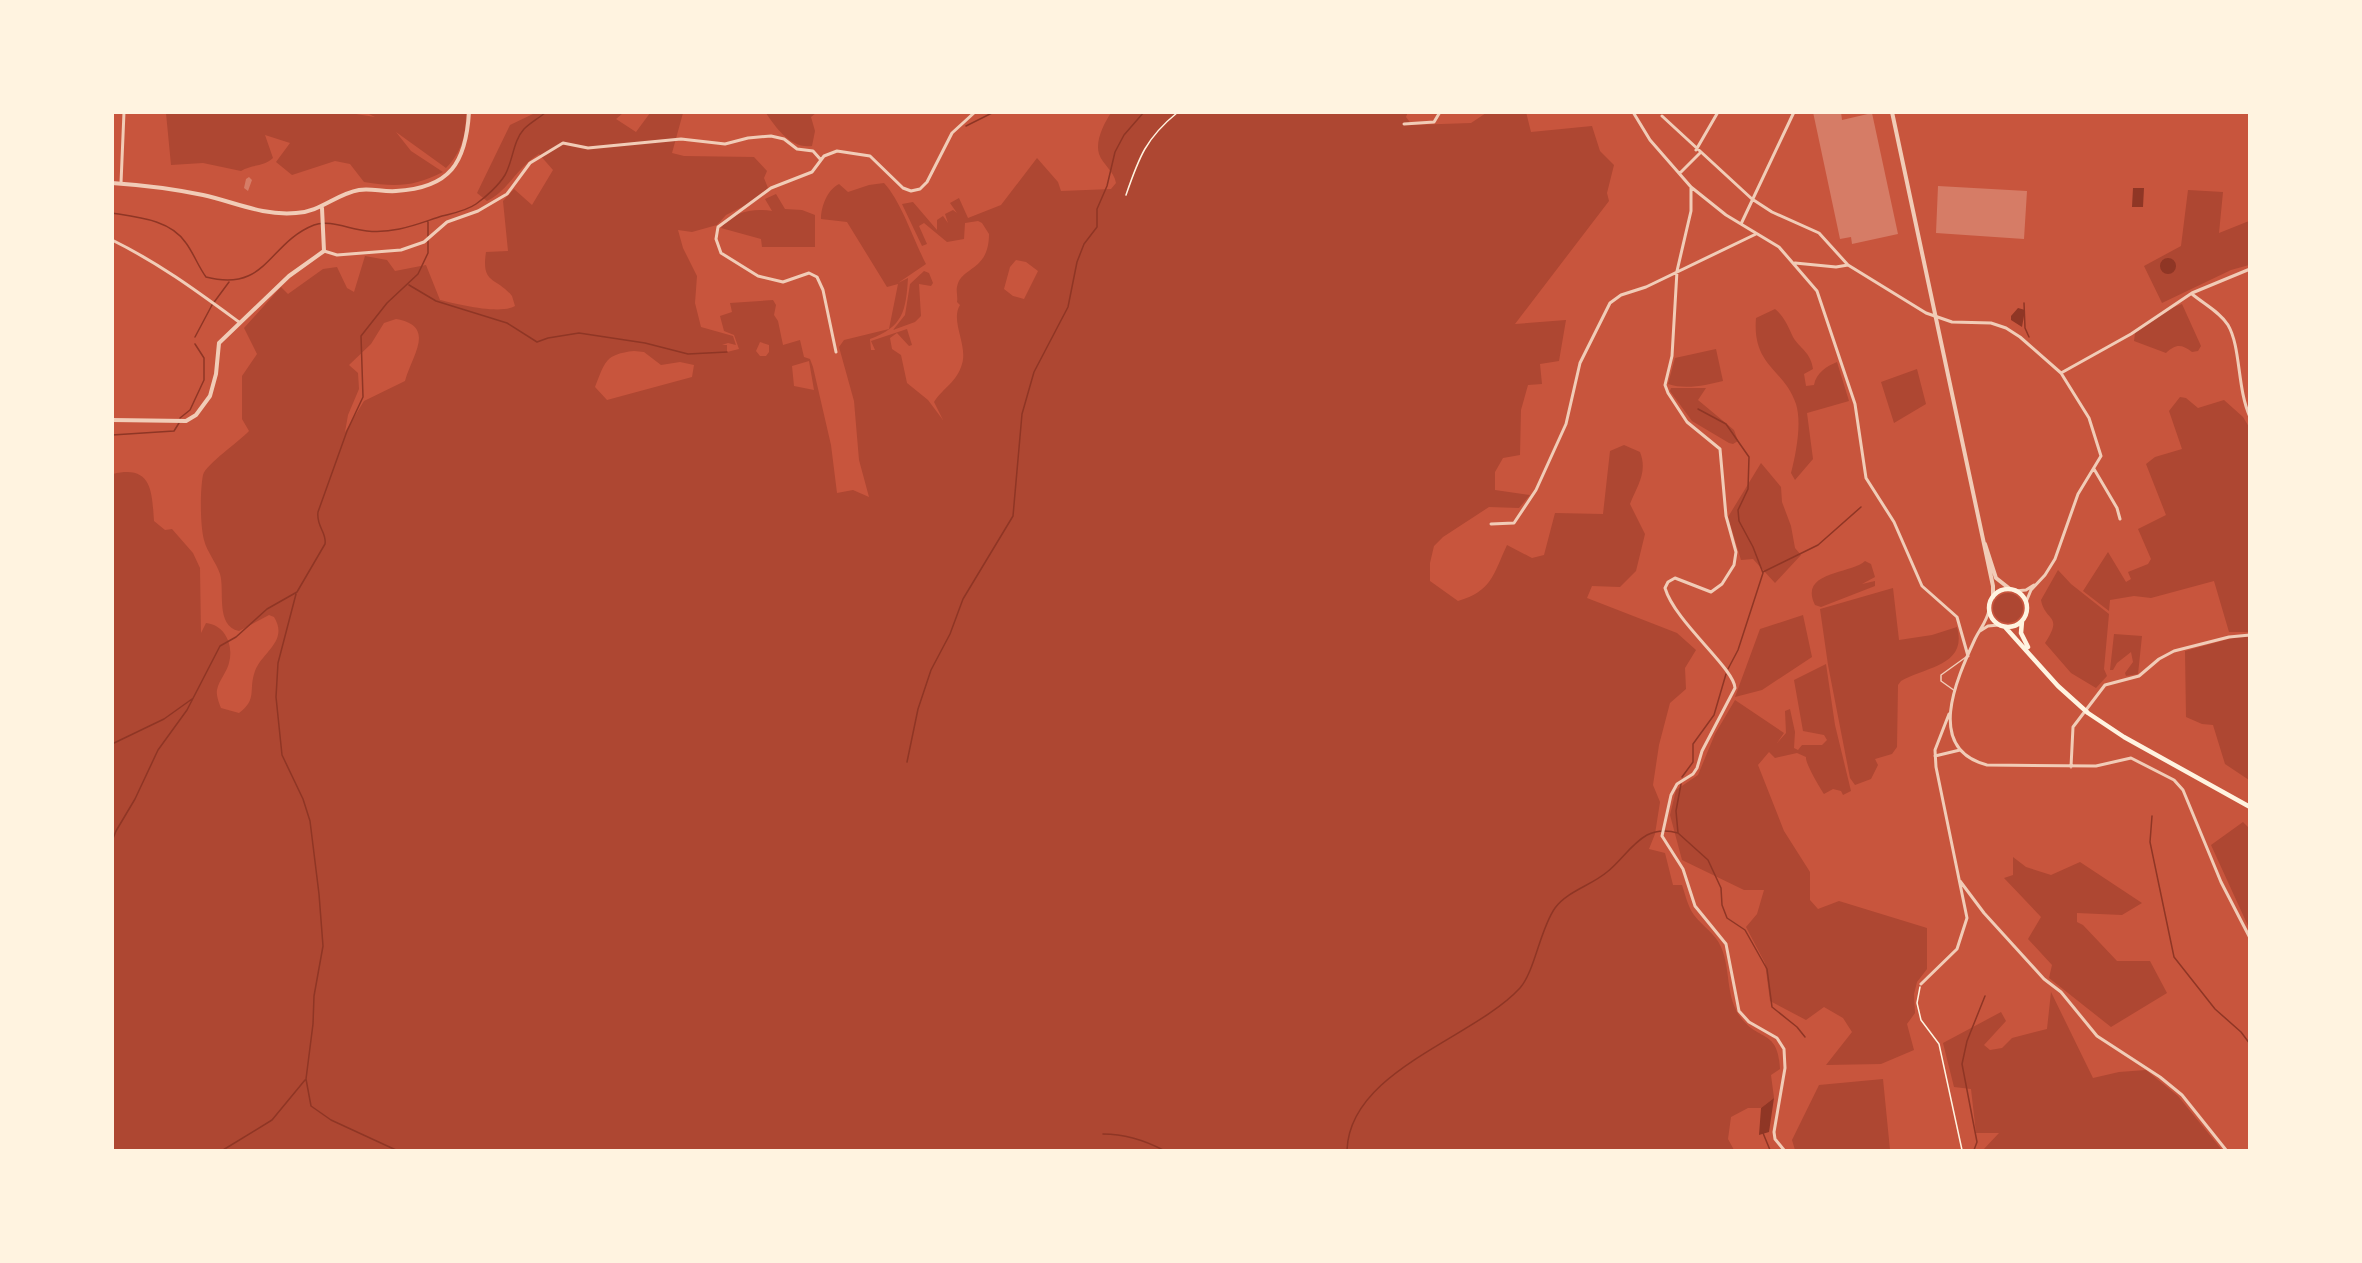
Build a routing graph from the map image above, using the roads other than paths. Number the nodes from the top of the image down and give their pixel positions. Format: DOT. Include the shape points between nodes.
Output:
graph roads {
  1 [pos="124,112"];
  2 [pos="469,112"];
  3 [pos="975,112"];
  4 [pos="1440,112"];
  5 [pos="1633,112"];
  6 [pos="1718,112"];
  7 [pos="1794,112"];
  8 [pos="1892,112"];
  9 [pos="1662,116"];
  10 [pos="1404,124"];
  11 [pos="1696,150"];
  12 [pos="813,151"];
  13 [pos="829,153"];
  14 [pos="1700,153"];
  15 [pos="820,160"];
  16 [pos="1680,173"];
  17 [pos="112,183"];
  18 [pos="121,183"];
  19 [pos="1691,187"];
  20 [pos="1752,199"];
  21 [pos="322,208"];
  22 [pos="1741,224"];
  23 [pos="1756,234"];
  24 [pos="112,240"];
  25 [pos="324,251"];
  26 [pos="1793,262"];
  27 [pos="1848,265"];
  28 [pos="2250,269"];
  29 [pos="1677,271"];
  30 [pos="2192,293"];
  31 [pos="1935,315"];
  32 [pos="239,322"];
  33 [pos="836,352"];
  34 [pos="2061,373"];
  35 [pos="2250,417"];
  36 [pos="112,420"];
  37 [pos="2094,469"];
  38 [pos="2120,519"];
  39 [pos="1491,524"];
  40 [pos="1983,538"];
  41 [pos="2038,582"];
  42 [pos="2013,590"];
  43 [pos="1993,597"];
  44 [pos="2026,602"];
  45 [pos="1989,610"];
  46 [pos="2022,621"];
  47 [pos="1999,625"];
  48 [pos="2005,627"];
  49 [pos="1979,632"];
  50 [pos="2250,635"];
  51 [pos="1968,656"];
  52 [pos="2034,657"];
  53 [pos="1956,691"];
  54 [pos="1950,712"];
  55 [pos="1960,750"];
  56 [pos="1935,756"];
  57 [pos="2071,767"];
  58 [pos="2250,807"];
  59 [pos="1960,881"];
  60 [pos="2250,938"];
  61 [pos="1921,984"];
  62 [pos="1784,1150"];
  63 [pos="2226,1150"];
  1 -- 18 [label="street"];
  2 -- 21 [label="street" via="464,151 444,177 415,189 357,190"];
  3 -- 13 [label="street" via="952,133 920,189 907,190 870,156"];
  4 -- 10 [label="street" via="1434,122"];
  5 -- 16 [label="street" via="1650,140"];
  6 -- 11 [label="street"];
  7 -- 20 [label="street"];
  8 -- 31 [label="street"];
  9 -- 11 [label="street"];
  11 -- 14 [label="street"];
  12 -- 13 [label="street"];
  12 -- 15 [label="street"];
  12 -- 25 [label="street" via="797,149 784,139 771,136 725,144 681,139 588,148 563,143 530,164 507,194 478,211 447,222 424,243 401,250 337,255"];
  13 -- 15 [label="street"];
  14 -- 16 [label="street"];
  14 -- 20 [label="street"];
  15 -- 33 [label="street" via="808,175 771,188 729,217 718,227 716,239 726,258 767,280 783,282 809,273 817,277"];
  16 -- 19 [label="street"];
  17 -- 18 [label="street"];
  18 -- 21 [label="street" via="197,194 265,212 298,213"];
  19 -- 22 [label="street"];
  19 -- 29 [label="street" via="1692,211"];
  20 -- 22 [label="street"];
  20 -- 27 [label="street" via="1820,233"];
  21 -- 25 [label="street"];
  22 -- 23 [label="street"];
  23 -- 26 [label="street" via="1779,247"];
  23 -- 29 [label="street"];
  24 -- 32 [label="street" via="183,279"];
  25 -- 32 [label="street" via="289,276"];
  26 -- 27 [label="street"];
  26 -- 51 [label="street" via="1817,291 1831,328 1855,404 1866,478 1894,522 1922,586 1958,617"];
  27 -- 31 [label="street"];
  28 -- 30 [label="street"];
  29 -- 39 [label="street" via="1611,303 1580,363 1566,424 1529,503 1514,523"];
  29 -- 62 [label="street" via="1672,356 1665,385 1687,422 1720,449 1726,516 1736,552 1734,565 1715,590 1707,591 1675,578 1665,588 1680,617 1730,675 1735,688 1697,768 1677,784 1671,795 1662,831 1666,845 1683,869 1695,906 1726,944 1739,1011 1749,1022 1777,1038 1784,1049 1785,1068 1774,1132"];
  30 -- 34 [label="street" via="2131,334"];
  30 -- 35 [label="street" via="2231,332 2243,401"];
  31 -- 34 [label="street" via="1952,322 1991,323 2006,328"];
  31 -- 40 [label="street"];
  32 -- 36 [label="street" via="219,344 213,390 196,416 186,421"];
  34 -- 37 [label="street" via="2089,418 2101,451"];
  37 -- 38 [label="street"];
  37 -- 41 [label="street" via="2078,494 2055,559"];
  40 -- 42 [label="street" via="1996,578"];
  40 -- 43 [label="street"];
  41 -- 42 [label="street" via="2026,590"];
  41 -- 44 [label="street"];
  42 -- 43 [label="main road" via="2000,591"];
  42 -- 44 [label="main road"];
  43 -- 45 [label="main road"];
  44 -- 46 [label="main road"];
  45 -- 47 [label="main road"];
  45 -- 49 [label="street"];
  46 -- 48 [label="main road"];
  46 -- 52 [label="main road" via="2022,636"];
  47 -- 48 [label="main road"];
  47 -- 49 [label="street"];
  48 -- 52 [label="main road"];
  49 -- 51 [label="street"];
  50 -- 57 [label="street" via="2167,654 2139,676 2109,682 2075,723"];
  51 -- 53 [label="street"];
  51 -- 53 [label="lane" via="1941,675 1946,687"];
  52 -- 58 [label="main road" via="2072,700 2105,725"];
  53 -- 54 [label="street"];
  54 -- 55 [label="street" via="1951,733"];
  54 -- 56 [label="street" via="1939,734"];
  55 -- 56 [label="street"];
  55 -- 57 [label="street" via="1971,760 1987,765"];
  56 -- 59 [label="street"];
  57 -- 60 [label="street" via="2106,765 2126,758 2180,786"];
  59 -- 61 [label="street" via="1967,918 1964,933 1957,949"];
  59 -- 63 [label="street" via="1984,913 2044,979 2061,992 2097,1036 2182,1095"];
}
